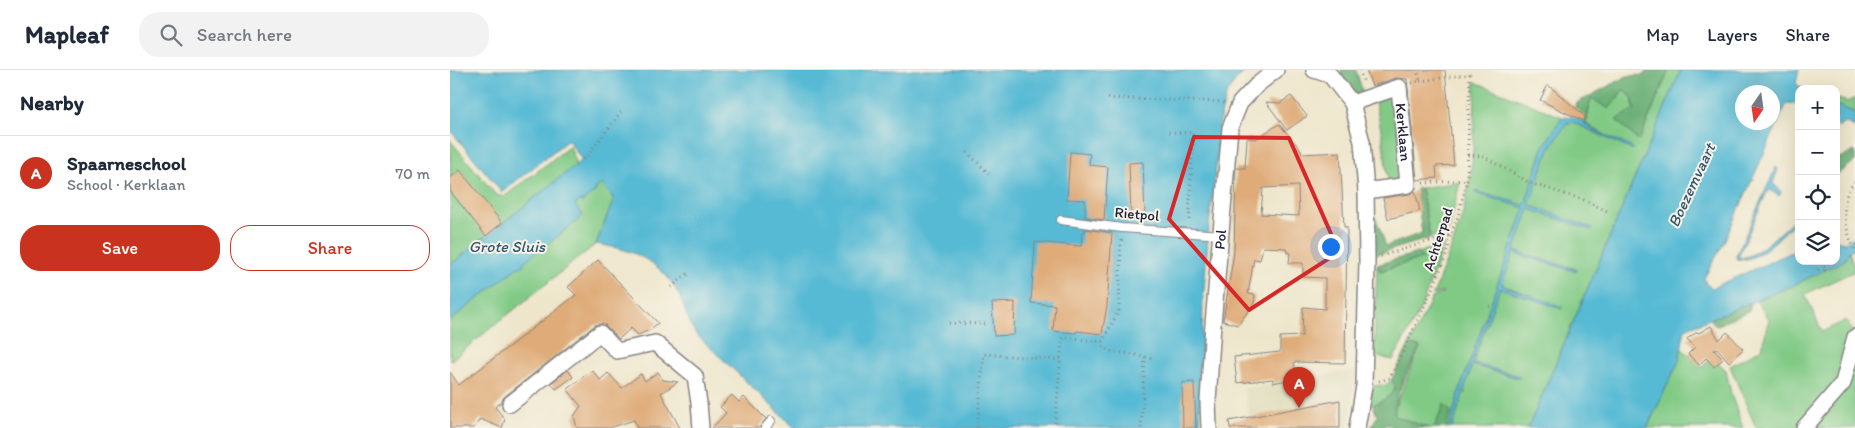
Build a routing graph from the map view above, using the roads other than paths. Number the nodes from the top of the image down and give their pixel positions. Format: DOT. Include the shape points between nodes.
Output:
graph roads {
  1 [pos="1276,70"];
  2 [pos="1314,70"];
  3 [pos="1352,103"];
  4 [pos="1366,191"];
  5 [pos="1062,220"];
  6 [pos="1216,234"];
  7 [pos="1855,337"];
  8 [pos="510,404"];
  9 [pos="770,421"];
  10 [pos="701,428"];
  11 [pos="765,428"];
  12 [pos="1209,428"];
  13 [pos="1357,428"];
  14 [pos="1804,428"];
  1 -- 6 [label="street, Pol" via="1240,103 1230,128"];
  2 -- 3 [label="street" via="1330,75"];
  3 -- 4 [label="street" via="1362,142"];
  3 -- 4 [label="street, Kerklaan" via="1399,87 1408,184"];
  4 -- 13 [label="street" via="1364,386"];
  5 -- 6 [label="lane, Rietpol" via="1122,228"];
  6 -- 12 [label="street, Pol"];
  7 -- 14 [label="street" via="1843,383"];
  8 -- 10 [label="street" via="600,333 617,351 655,343 695,376"];
  9 -- 11 [label="lane"];
}
